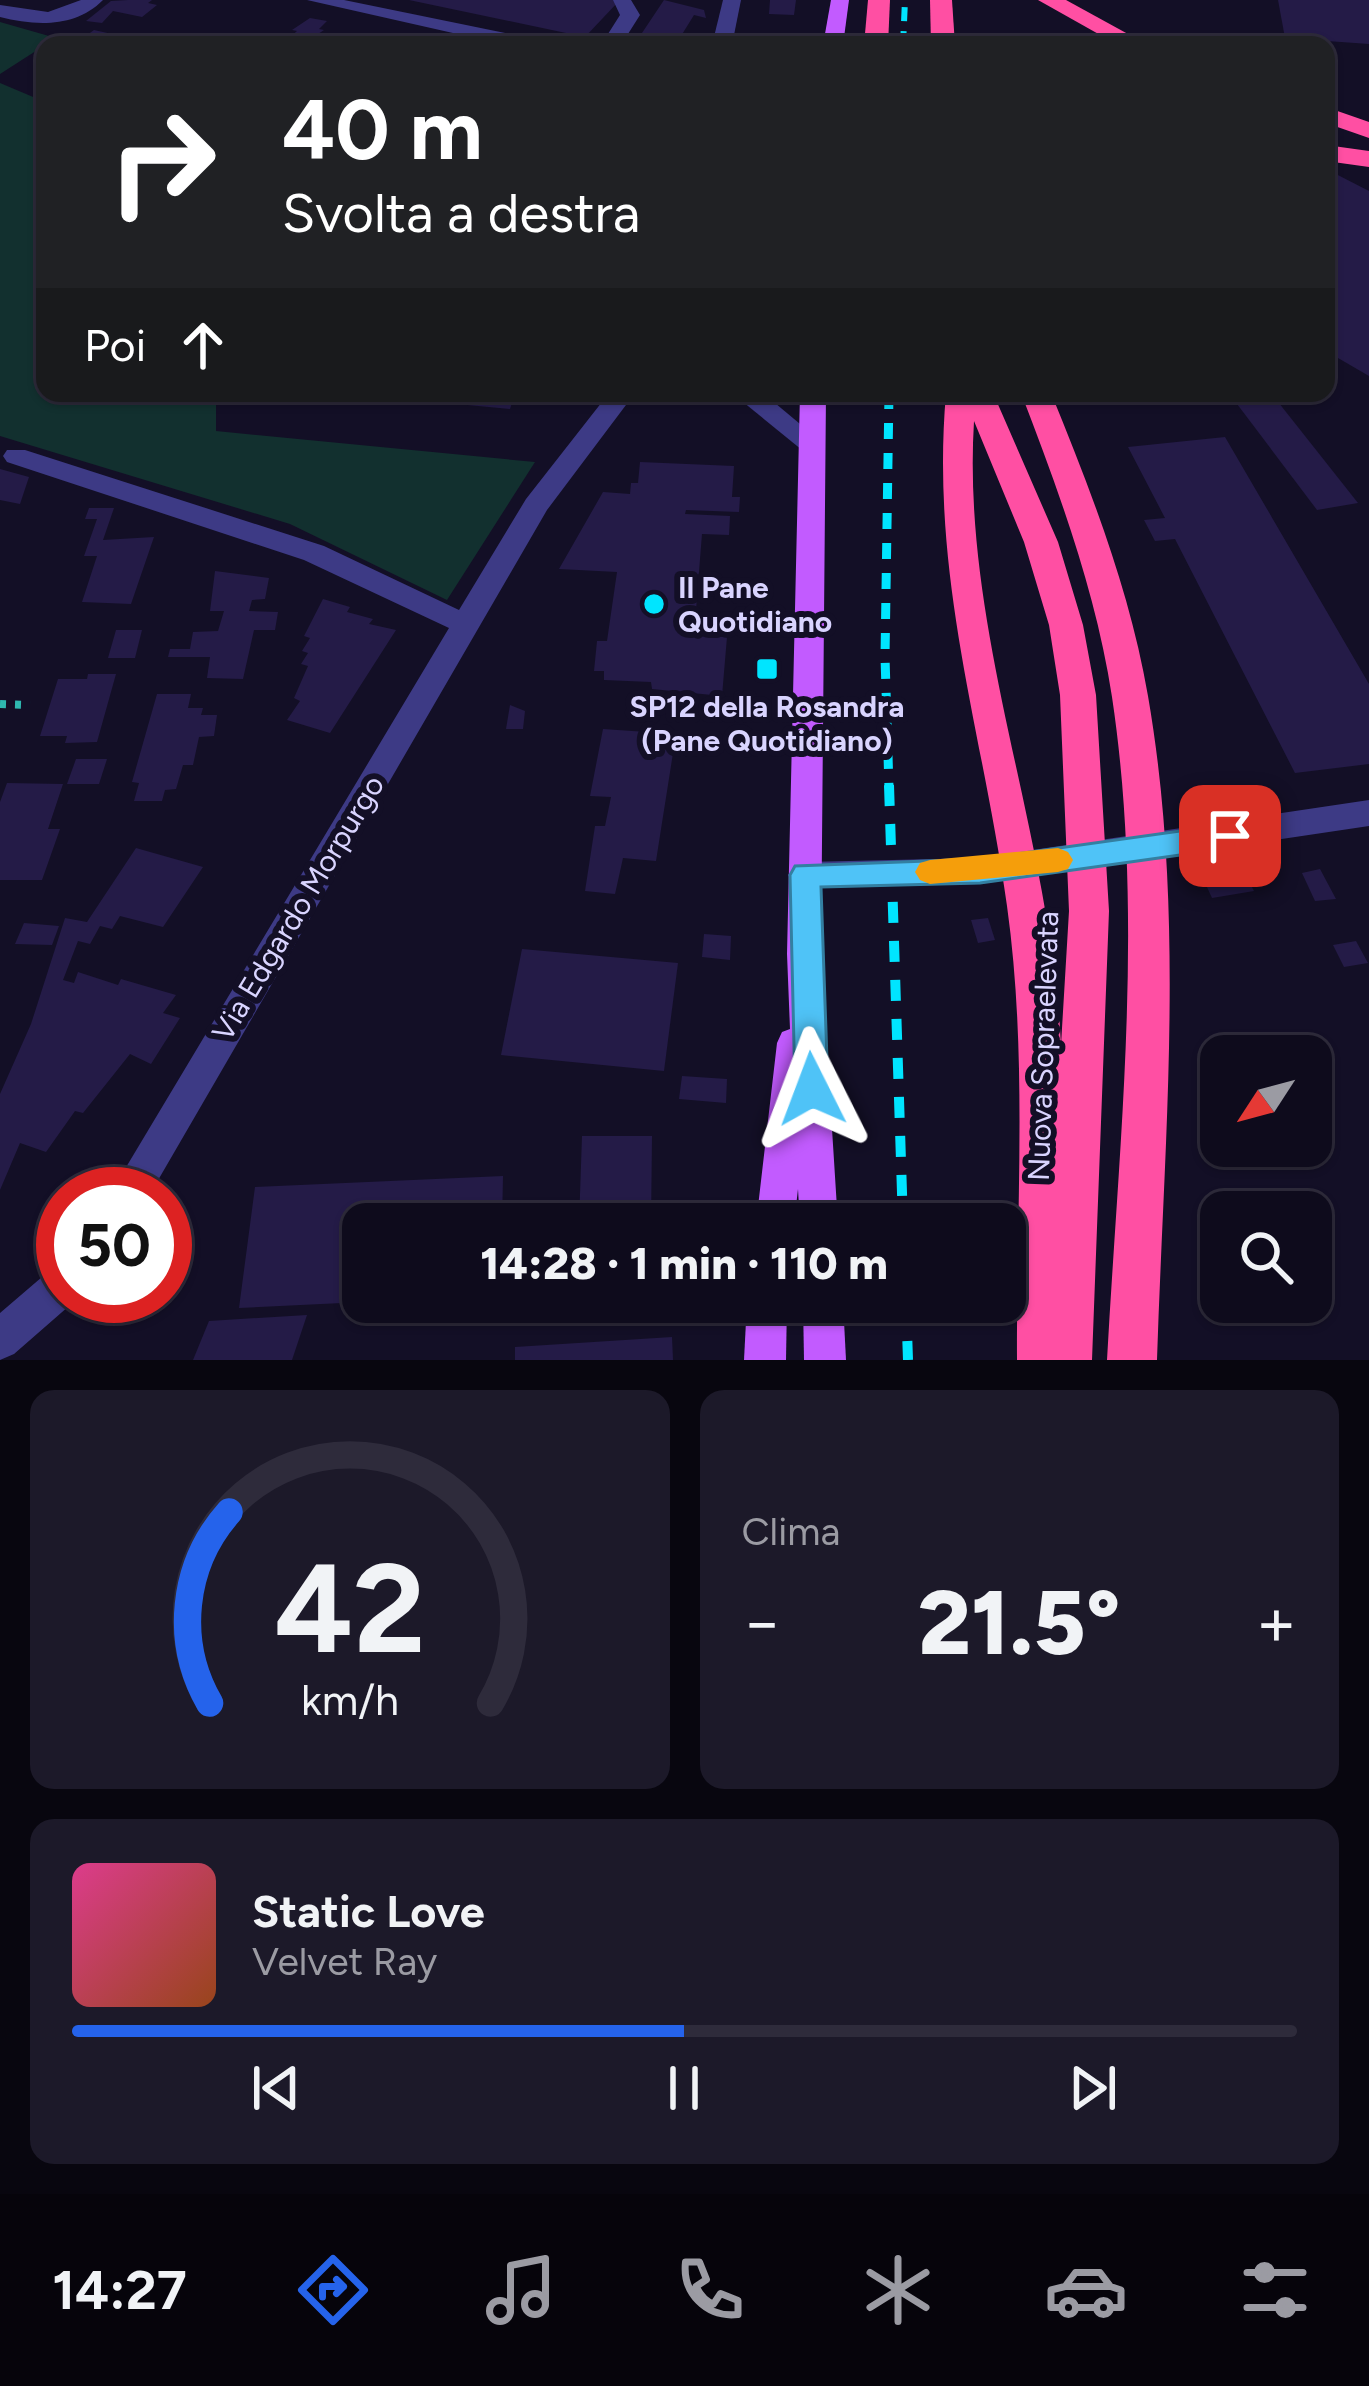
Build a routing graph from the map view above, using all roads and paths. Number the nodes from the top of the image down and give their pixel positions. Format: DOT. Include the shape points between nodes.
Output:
graph roads {
  1 [pos="94,0"];
  2 [pos="316,0"];
  3 [pos="622,0"];
  4 [pos="732,0"];
  5 [pos="879,0"];
  6 [pos="941,0"];
  7 [pos="1049,0"];
  8 [pos="835,2"];
  9 [pos="365,4"];
  10 [pos="0,11"];
  11 [pos="498,36"];
  12 [pos="617,36"];
  13 [pos="724,36"];
  14 [pos="833,36"];
  15 [pos="877,36"];
  16 [pos="943,36"];
  17 [pos="1119,36"];
  18 [pos="1335,118"];
  19 [pos="1369,130"];
  20 [pos="1335,154"];
  21 [pos="1369,159"];
  22 [pos="615,402"];
  23 [pos="759,402"];
  24 [pos="813,402"];
  25 [pos="960,402"];
  26 [pos="983,402"];
  27 [pos="1039,402"];
  28 [pos="811,444"];
  29 [pos="16,456"];
  30 [pos="469,624"];
  31 [pos="0,704"];
  32 [pos="30,705"];
  33 [pos="1369,813"];
  34 [pos="805,875"];
  35 [pos="804,954"];
  36 [pos="145,1167"];
  37 [pos="777,1203"];
  38 [pos="818,1203"];
  39 [pos="36,1309"];
  40 [pos="766,1323"];
  41 [pos="823,1323"];
  42 [pos="0,1340"];
  43 [pos="765,1360"];
  44 [pos="824,1360"];
  45 [pos="1042,1360"];
  46 [pos="1066,1360"];
  47 [pos="1132,1360"];
  1 -- 10 [label="street" via="48,20"];
  2 -- 9 [label="street"];
  3 -- 12 [label="street" via="630,15"];
  4 -- 13 [label="street"];
  5 -- 15 [label="highway"];
  6 -- 16 [label="highway"];
  7 -- 17 [label="highway"];
  8 -- 14 [label="main road"];
  9 -- 11 [label="street"];
  18 -- 19 [label="highway"];
  20 -- 21 [label="highway"];
  22 -- 30 [label="street, Via Edgardo Morpurgo" via="536,505"];
  23 -- 28 [label="street"];
  24 -- 28 [label="main road"];
  25 -- 45 [label="highway" via="962,559 1037,991"];
  26 -- 46 [label="highway, Nuova Sopraelevata" via="1041,542 1078,694 1089,911"];
  27 -- 47 [label="highway" via="1112,618 1142,798 1148,920"];
  28 -- 34 [label="main road"];
  29 -- 30 [label="street" via="314,553"];
  30 -- 36 [label="street, Via Edgardo Morpurgo"];
  31 -- 32 [label="path"];
  33 -- 34 [label="street" via="980,871"];
  34 -- 35 [label="main road"];
  35 -- 37 [label="main road"];
  35 -- 38 [label="main road"];
  39 -- 42 [label="street"];
  40 -- 43 [label="main road"];
  41 -- 44 [label="main road"];
}
